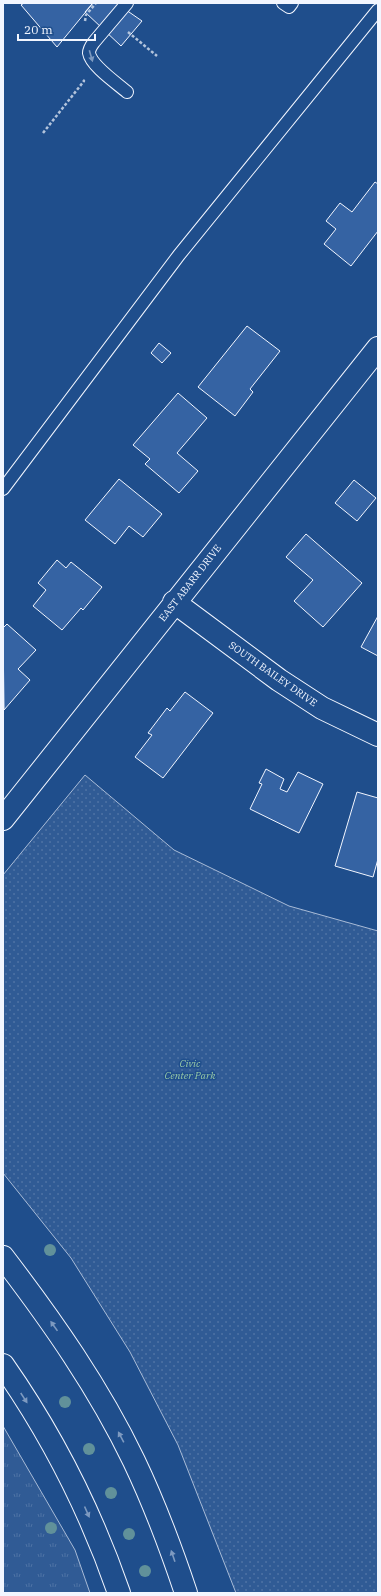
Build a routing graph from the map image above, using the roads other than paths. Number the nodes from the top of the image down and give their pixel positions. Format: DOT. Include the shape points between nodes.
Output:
graph roads {
  1 [pos="127,3"];
  2 [pos="283,3"];
  3 [pos="292,3"];
  4 [pos="378,10"];
  5 [pos="127,92"];
  6 [pos="378,348"];
  7 [pos="3,489"];
  8 [pos="174,602"];
  9 [pos="378,735"];
  10 [pos="5,812"];
  11 [pos="3,1257"];
  12 [pos="3,1365"];
  13 [pos="119,1593"];
  14 [pos="186,1593"];
  1 -- 5 [label="lane, one-way" via="94,42 89,55 93,63"];
  2 -- 3 [label="lane" via="288,7"];
  4 -- 7 [label="lane" via="179,255"];
  6 -- 8 [label="street, EAST ABARR DRIVE"];
  8 -- 9 [label="street, SOUTH BAILEY DRIVE" via="278,680 322,708"];
  8 -- 10 [label="street, EAST ABARR DRIVE"];
  14 -- 11 [label="street, one-way" via="152,1502 113,1421 58,1333"];
  12 -- 13 [label="street, one-way" via="33,1411 76,1489 94,1527"];
}
